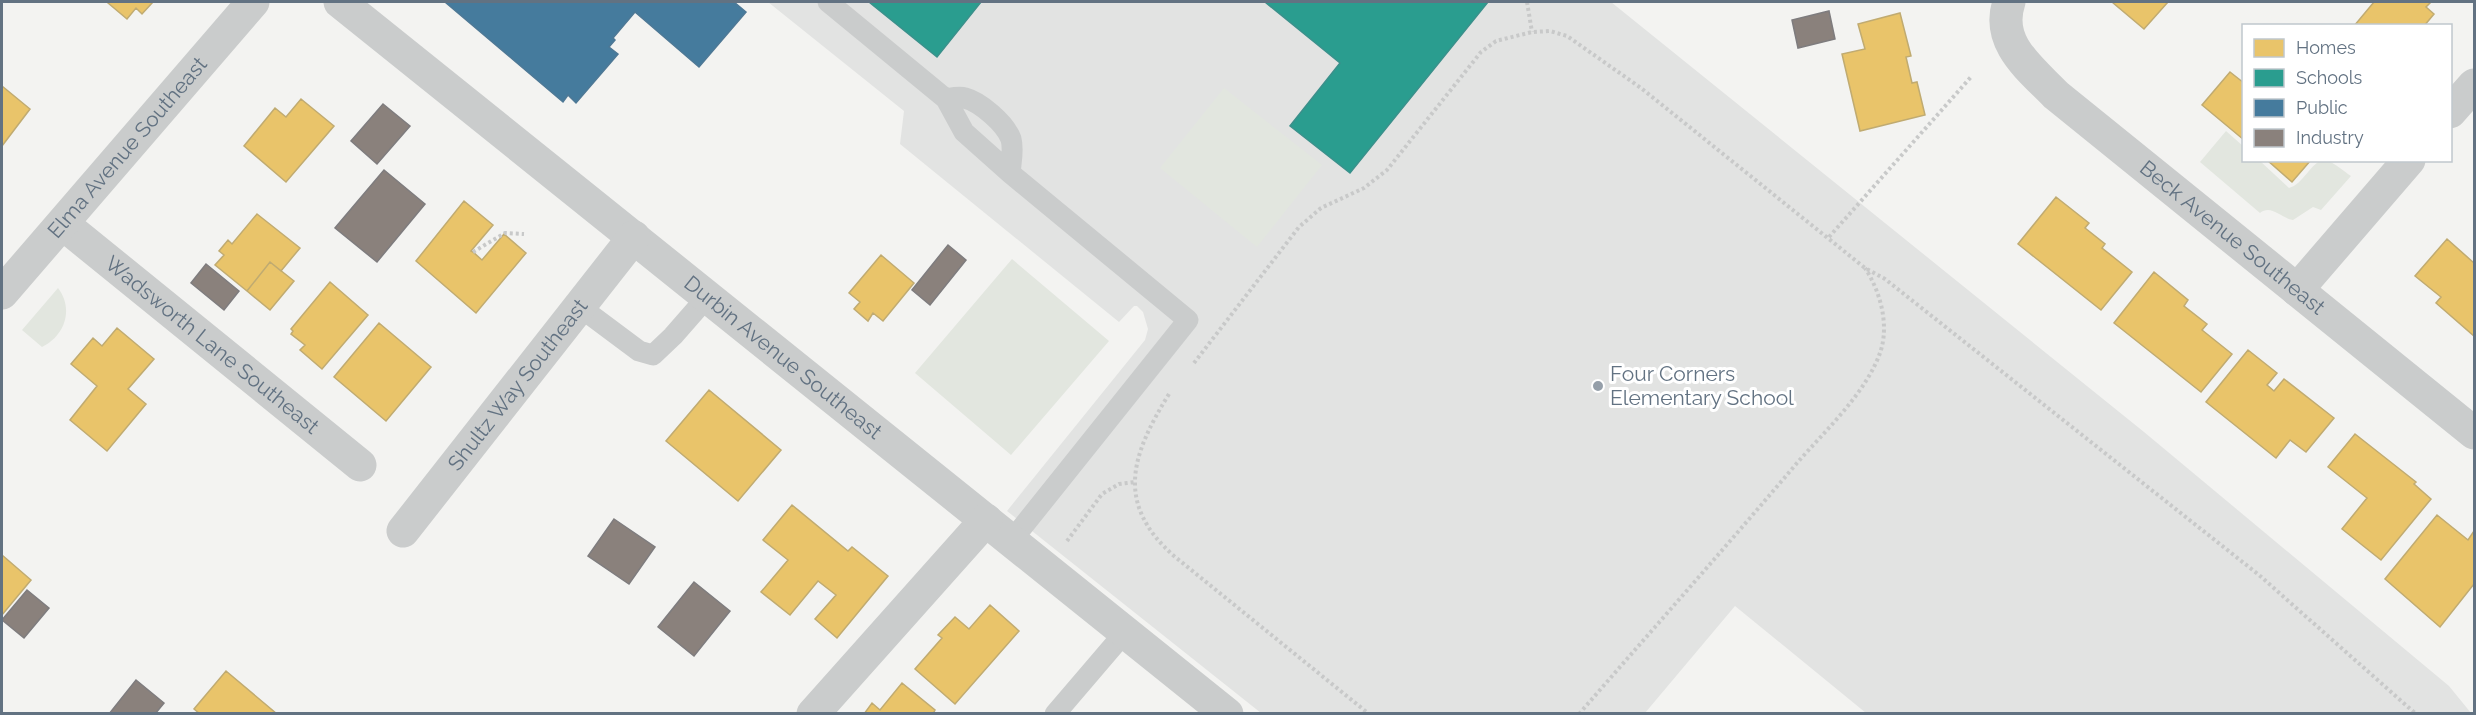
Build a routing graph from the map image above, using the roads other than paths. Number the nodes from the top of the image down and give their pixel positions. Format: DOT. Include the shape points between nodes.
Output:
graph roads {
  1 [pos="253,2"];
  2 [pos="340,2"];
  3 [pos="828,2"];
  4 [pos="2008,15"];
  5 [pos="2475,85"];
  6 [pos="946,99"];
  7 [pos="2452,111"];
  8 [pos="2407,162"];
  9 [pos="1010,173"];
  10 [pos="63,224"];
  11 [pos="634,237"];
  12 [pos="2296,290"];
  13 [pos="2,293"];
  14 [pos="708,296"];
  15 [pos="580,306"];
  16 [pos="2475,433"];
  17 [pos="360,465"];
  18 [pos="986,520"];
  19 [pos="403,531"];
  20 [pos="1012,540"];
  21 [pos="1126,631"];
  22 [pos="813,714"];
  23 [pos="1055,714"];
  24 [pos="1227,714"];
  1 -- 10 [label="street, Elma Avenue Southeast"];
  2 -- 11 [label="street, Durbin Avenue Southeast"];
  3 -- 6 [label="lane"];
  4 -- 12 [label="street, Beck Avenue Southeast" via="2014,52 2056,95"];
  5 -- 7 [label="street"];
  6 -- 9 [label="lane" via="964,132"];
  6 -- 9 [label="lane" via="962,96 1003,127 1011,139"];
  8 -- 12 [label="street"];
  9 -- 20 [label="lane" via="1188,320"];
  10 -- 13 [label="street, Elma Avenue Southeast"];
  10 -- 17 [label="street, Wadsworth Lane Southeast"];
  11 -- 14 [label="street, Durbin Avenue Southeast"];
  11 -- 15 [label="street, Shultz Way Southeast"];
  12 -- 16 [label="street, Beck Avenue Southeast"];
  14 -- 15 [label="lane" via="652,355 639,351"];
  14 -- 18 [label="street, Durbin Avenue Southeast"];
  15 -- 19 [label="street, Shultz Way Southeast"];
  18 -- 20 [label="street, Durbin Avenue Southeast"];
  18 -- 22 [label="street"];
  20 -- 21 [label="street, Durbin Avenue Southeast"];
  21 -- 23 [label="lane"];
  21 -- 24 [label="street, Durbin Avenue Southeast"];
}
